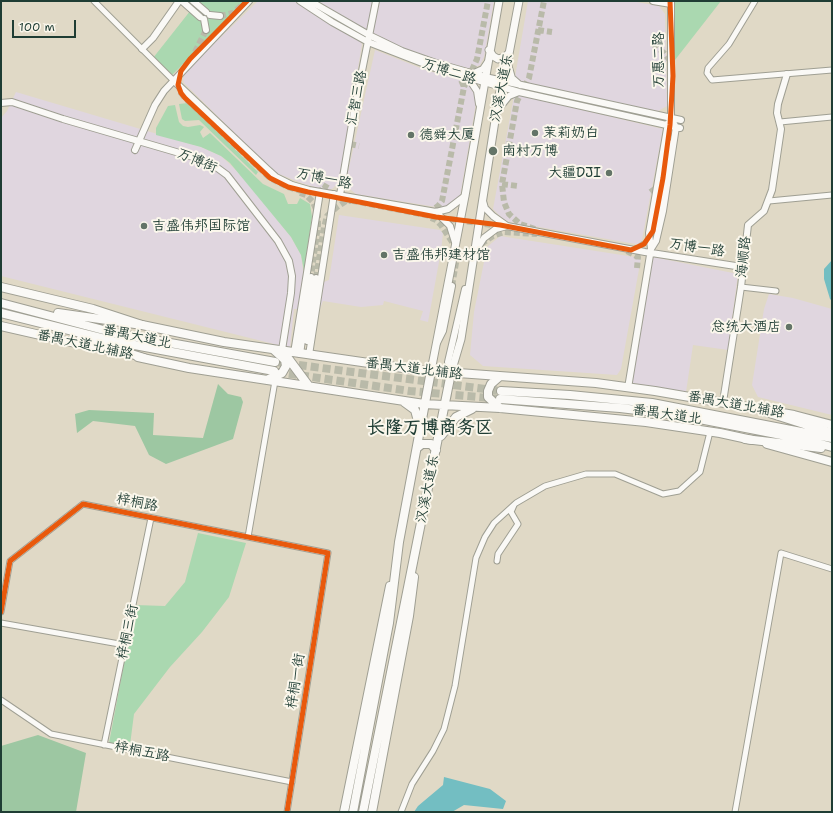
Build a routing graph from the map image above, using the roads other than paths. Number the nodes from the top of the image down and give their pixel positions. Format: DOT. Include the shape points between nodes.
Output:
graph roads {
  1 [pos="94,1"];
  2 [pos="180,1"];
  3 [pos="193,1"];
  4 [pos="249,1"];
  5 [pos="300,1"];
  6 [pos="310,1"];
  7 [pos="376,1"];
  8 [pos="499,1"];
  9 [pos="519,1"];
  10 [pos="653,1"];
  11 [pos="755,1"];
  12 [pos="671,3"];
  13 [pos="220,16"];
  14 [pos="206,30"];
  15 [pos="369,38"];
  16 [pos="142,49"];
  17 [pos="489,50"];
  18 [pos="509,53"];
  19 [pos="507,62"];
  20 [pos="487,63"];
  21 [pos="832,70"];
  22 [pos="787,74"];
  23 [pos="470,76"];
  24 [pos="173,80"];
  25 [pos="484,80"];
  26 [pos="502,84"];
  27 [pos="520,89"];
  28 [pos="1,103"];
  29 [pos="480,107"];
  30 [pos="496,114"];
  31 [pos="832,117"];
  32 [pos="671,119"];
  33 [pos="681,120"];
  34 [pos="780,122"];
  35 [pos="666,125"];
  36 [pos="678,127"];
  37 [pos="139,141"];
  38 [pos="669,143"];
  39 [pos="135,150"];
  40 [pos="320,192"];
  41 [pos="337,195"];
  42 [pos="832,195"];
  43 [pos="465,196"];
  44 [pos="482,197"];
  45 [pos="769,200"];
  46 [pos="436,212"];
  47 [pos="507,226"];
  48 [pos="455,242"];
  49 [pos="651,251"];
  50 [pos="475,252"];
  51 [pos="742,267"];
  52 [pos="314,278"];
  53 [pos="452,286"];
  54 [pos="741,286"];
  55 [pos="1,288"];
  56 [pos="465,289"];
  57 [pos="776,291"];
  58 [pos="2,303"];
  59 [pos="28,308"];
  60 [pos="1,313"];
  61 [pos="31,320"];
  62 [pos="142,325"];
  63 [pos="1,326"];
  64 [pos="434,348"];
  65 [pos="272,349"];
  66 [pos="282,350"];
  67 [pos="302,354"];
  68 [pos="144,358"];
  69 [pos="275,362"];
  70 [pos="274,371"];
  71 [pos="431,371"];
  72 [pos="451,373"];
  73 [pos="499,377"];
  74 [pos="270,380"];
  75 [pos="308,385"];
  76 [pos="628,388"];
  77 [pos="400,400"];
  78 [pos="723,402"];
  79 [pos="424,404"];
  80 [pos="445,406"];
  81 [pos="478,407"];
  82 [pos="500,408"];
  83 [pos="763,411"];
  84 [pos="832,425"];
  85 [pos="420,429"];
  86 [pos="710,432"];
  87 [pos="832,433"];
  88 [pos="745,438"];
  89 [pos="832,438"];
  90 [pos="437,446"];
  91 [pos="417,448"];
  92 [pos="832,449"];
  93 [pos="832,462"];
  94 [pos="516,503"];
  95 [pos="151,518"];
  96 [pos="248,537"];
  97 [pos="400,542"];
  98 [pos="328,553"];
  99 [pos="416,554"];
  100 [pos="497,562"];
  101 [pos="832,569"];
  102 [pos="1,612"];
  103 [pos="1,624"];
  104 [pos="125,645"];
  105 [pos="1,700"];
  106 [pos="104,745"];
  107 [pos="292,782"];
  108 [pos="287,812"];
  109 [pos="344,812"];
  110 [pos="353,812"];
  111 [pos="363,812"];
  112 [pos="372,812"];
  113 [pos="401,812"];
  114 [pos="735,812"];
  1 -- 16 [label="street, 万博一路"];
  2 -- 14 [label="street" via="202,18"];
  2 -- 16 [label="street"];
  3 -- 13 [label="street" via="208,13"];
  4 -- 24 [label="street"];
  5 -- 15 [label="street, 万博二路" via="332,22"];
  6 -- 15 [label="street, 万博二路"];
  7 -- 15 [label="street, 汇智三路"];
  8 -- 17 [label="main road, 汉溪大道东"];
  9 -- 18 [label="main road, 汉溪大道东"];
  10 -- 12 [label="street"];
  11 -- 22 [label="street" via="729,44 708,68 707,74 712,80"];
  12 -- 32 [label="street, 万惠二路"];
  15 -- 23 [label="street, 万博二路"];
  15 -- 41 [label="street, 汇智三路"];
  16 -- 24 [label="street, 万博一路"];
  17 -- 18 [label="main road" via="498,59 505,58"];
  17 -- 20 [label="main road, 汉溪大道东"];
  18 -- 19 [label="main road, 汉溪大道东"];
  19 -- 26 [label="main road, 汉溪大道东"];
  19 -- 27 [label="street" via="512,78"];
  20 -- 23 [label="street"];
  20 -- 25 [label="main road, 汉溪大道东"];
  21 -- 22 [label="street"];
  22 -- 34 [label="street, 海顺路" via="778,104"];
  23 -- 25 [label="street, 万博二路"];
  23 -- 29 [label="street" via="477,91"];
  24 -- 37 [label="street" via="155,105"];
  24 -- 40 [label="street, 万博一路" via="276,177 292,185"];
  25 -- 26 [label="street, 万博二路"];
  25 -- 29 [label="main road, 汉溪大道东"];
  26 -- 27 [label="street, 万博二路"];
  26 -- 30 [label="main road, 汉溪大道东"];
  27 -- 30 [label="street" via="505,99"];
  27 -- 32 [label="street, 万博二路"];
  27 -- 35 [label="street, 万博二路"];
  28 -- 37 [label="street, 万博街" via="12,102"];
  29 -- 43 [label="main road, 汉溪大道东"];
  30 -- 44 [label="main road, 汉溪大道东"];
  31 -- 34 [label="street"];
  32 -- 33 [label="street, 万博二路"];
  32 -- 35 [label="street"];
  32 -- 36 [label="street"];
  34 -- 45 [label="street, 海顺路"];
  35 -- 36 [label="street, 万博二路"];
  35 -- 49 [label="street" via="649,233"];
  36 -- 49 [label="street" via="663,211"];
  37 -- 39 [label="street"];
  37 -- 66 [label="street, 万博街" via="200,159 222,171 235,184 278,241 289,261 292,276 291,301"];
  38 -- 49 [label="street"];
  40 -- 41 [label="street, 万博一路"];
  40 -- 67 [label="street"];
  41 -- 46 [label="street, 万博一路"];
  41 -- 67 [label="street, 汇智三路"];
  42 -- 45 [label="street"];
  43 -- 46 [label="street" via="448,210"];
  43 -- 48 [label="main road, 汉溪大道东"];
  44 -- 47 [label="street" via="485,208"];
  44 -- 50 [label="main road, 汉溪大道东"];
  45 -- 51 [label="street, 海顺路" via="764,211 748,224"];
  46 -- 48 [label="street" via="450,226"];
  47 -- 49 [label="street, 万博一路"];
  47 -- 50 [label="street" via="484,238"];
  48 -- 64 [label="main road, 汉溪大道东"];
  49 -- 51 [label="street, 万博一路"];
  49 -- 76 [label="street"];
  50 -- 72 [label="main road, 汉溪大道东" via="461,339"];
  51 -- 54 [label="street, 海顺路"];
  52 -- 67 [label="street"];
  53 -- 64 [label="street" via="444,331"];
  54 -- 57 [label="street"];
  54 -- 78 [label="street, 海顺路"];
  55 -- 62 [label="main road, 番禺大道北辅路" via="93,310"];
  56 -- 72 [label="street" via="448,362"];
  58 -- 59 [label="main road, 番禺大道北"];
  59 -- 62 [label="main road"];
  59 -- 69 [label="main road, 番禺大道北" via="115,333"];
  60 -- 61 [label="main road, 番禺大道北"];
  61 -- 68 [label="main road"];
  61 -- 70 [label="main road, 番禺大道北" via="113,341"];
  62 -- 65 [label="main road, 番禺大道北辅路"];
  63 -- 68 [label="main road, 番禺大道北辅路"];
  64 -- 71 [label="main road, 汉溪大道东"];
  65 -- 66 [label="main road, 番禺大道北辅路"];
  65 -- 74 [label="main road" via="285,360 286,369"];
  66 -- 67 [label="main road, 番禺大道北辅路"];
  66 -- 75 [label="main road"];
  67 -- 71 [label="main road, 番禺大道北辅路"];
  68 -- 74 [label="main road, 番禺大道北辅路" via="189,368"];
  71 -- 72 [label="main road, 番禺大道北辅路"];
  71 -- 79 [label="main road, 汉溪大道东"];
  72 -- 73 [label="main road, 番禺大道北辅路"];
  72 -- 80 [label="main road, 汉溪大道东"];
  73 -- 76 [label="main road, 番禺大道北辅路"];
  73 -- 82 [label="main road" via="491,384 488,397"];
  74 -- 75 [label="main road, 番禺大道北辅路"];
  74 -- 96 [label="street"];
  75 -- 77 [label="main road, 番禺大道北辅路"];
  76 -- 78 [label="main road, 番禺大道北辅路"];
  77 -- 79 [label="main road, 番禺大道北辅路"];
  77 -- 85 [label="main road" via="415,410"];
  78 -- 83 [label="main road, 番禺大道北辅路"];
  79 -- 80 [label="main road, 番禺大道北辅路"];
  79 -- 85 [label="main road, 汉溪大道东"];
  80 -- 81 [label="main road, 番禺大道北辅路"];
  80 -- 90 [label="main road, 汉溪大道东"];
  81 -- 82 [label="main road, 番禺大道北辅路"];
  81 -- 90 [label="main road" via="456,417"];
  82 -- 86 [label="main road, 番禺大道北辅路" via="646,422"];
  83 -- 84 [label="main road, 番禺大道北辅路" via="794,415"];
  83 -- 87 [label="main road"];
  85 -- 91 [label="main road, 汉溪大道东"];
  86 -- 88 [label="main road, 番禺大道北辅路"];
  86 -- 94 [label="street" via="700,472 679,491 663,494 615,474 586,474 545,486"];
  88 -- 92 [label="main road"];
  88 -- 93 [label="main road, 番禺大道北辅路"];
  89 -- 92 [label="main road, 番禺大道北" via="652,403 501,395 679,415 802,439"];
  90 -- 91 [label="main road" via="422,444"];
  90 -- 99 [label="main road, 汉溪大道东"];
  91 -- 97 [label="main road, 汉溪大道东"];
  94 -- 100 [label="street" via="511,512 518,524 498,554"];
  94 -- 113 [label="street" via="494,523 485,536 476,558 448,717 433,751 412,784"];
  95 -- 96 [label="street, 梓桐路"];
  95 -- 102 [label="street, 梓桐路" via="83,504 10,561"];
  95 -- 104 [label="street, 梓桐三街"];
  96 -- 98 [label="street, 梓桐路"];
  97 -- 109 [label="main road" via="381,623"];
  97 -- 110 [label="main road, 汉溪大道东" via="389,623"];
  98 -- 107 [label="street, 梓桐一街"];
  99 -- 111 [label="main road, 汉溪大道东" via="410,572"];
  99 -- 112 [label="main road" via="409,616"];
  101 -- 114 [label="street" via="781,553"];
  103 -- 104 [label="street"];
  104 -- 106 [label="street, 梓桐三街"];
  105 -- 106 [label="street, 梓桐五路" via="51,734"];
  106 -- 107 [label="street, 梓桐五路"];
  107 -- 108 [label="street, 梓桐一街"];
}
